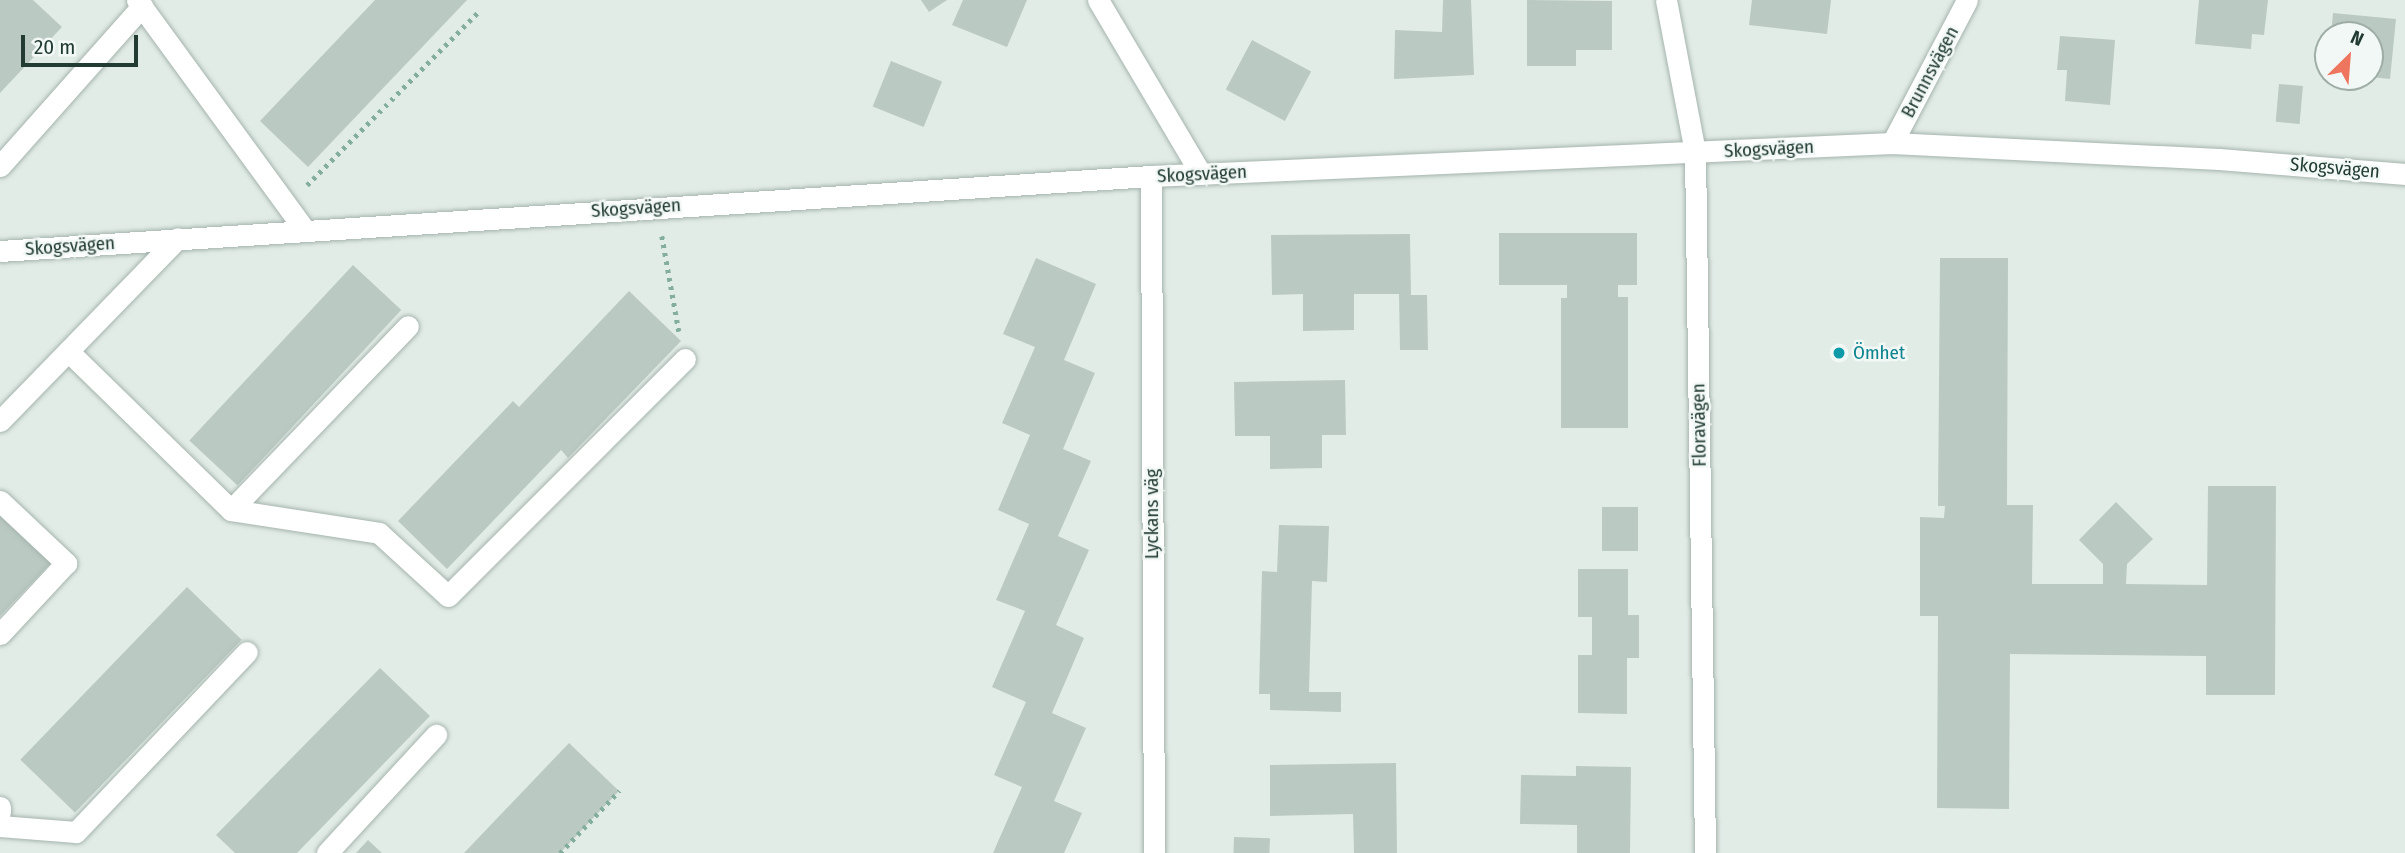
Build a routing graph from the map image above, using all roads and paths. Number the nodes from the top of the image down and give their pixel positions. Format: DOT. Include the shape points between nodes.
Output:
graph roads {
  1 [pos="1098,0"];
  2 [pos="1666,0"];
  3 [pos="1967,0"];
  4 [pos="140,3"];
  5 [pos="478,12"];
  6 [pos="1892,144"];
  7 [pos="1695,152"];
  8 [pos="0,166"];
  9 [pos="1201,174"];
  10 [pos="2405,174"];
  11 [pos="1151,176"];
  12 [pos="287,206"];
  13 [pos="658,207"];
  14 [pos="304,229"];
  15 [pos="178,238"];
  16 [pos="0,251"];
  17 [pos="408,326"];
  18 [pos="68,351"];
  19 [pos="685,359"];
  20 [pos="0,421"];
  21 [pos="0,501"];
  22 [pos="231,510"];
  23 [pos="0,634"];
  24 [pos="247,652"];
  25 [pos="436,735"];
  26 [pos="619,791"];
  27 [pos="0,807"];
  28 [pos="0,813"];
  29 [pos="0,826"];
  30 [pos="327,853"];
  31 [pos="560,853"];
  32 [pos="1154,853"];
  33 [pos="1705,853"];
  1 -- 9 [label="street"];
  2 -- 7 [label="street, Floravägen"];
  3 -- 6 [label="street, Brunnsvägen"];
  4 -- 8 [label="street"];
  4 -- 12 [label="street"];
  5 -- 12 [label="path"];
  6 -- 7 [label="street, Skogsvägen"];
  6 -- 10 [label="street, Skogsvägen" via="2219,159"];
  7 -- 9 [label="street, Skogsvägen"];
  7 -- 33 [label="street, Floravägen"];
  9 -- 11 [label="street, Skogsvägen"];
  11 -- 13 [label="street, Skogsvägen"];
  11 -- 32 [label="street, Lyckans väg"];
  12 -- 14 [label="street"];
  13 -- 14 [label="street, Skogsvägen"];
  13 -- 19 [label="path"];
  14 -- 15 [label="street, Skogsvägen"];
  15 -- 16 [label="street, Skogsvägen"];
  15 -- 18 [label="street"];
  17 -- 22 [label="street"];
  18 -- 20 [label="street"];
  18 -- 22 [label="street"];
  19 -- 22 [label="street" via="448,596 379,533"];
  21 -- 23 [label="street" via="66,563"];
  24 -- 29 [label="street" via="75,832"];
  25 -- 30 [label="street"];
  26 -- 31 [label="path"];
  27 -- 28 [label="street"];
}
